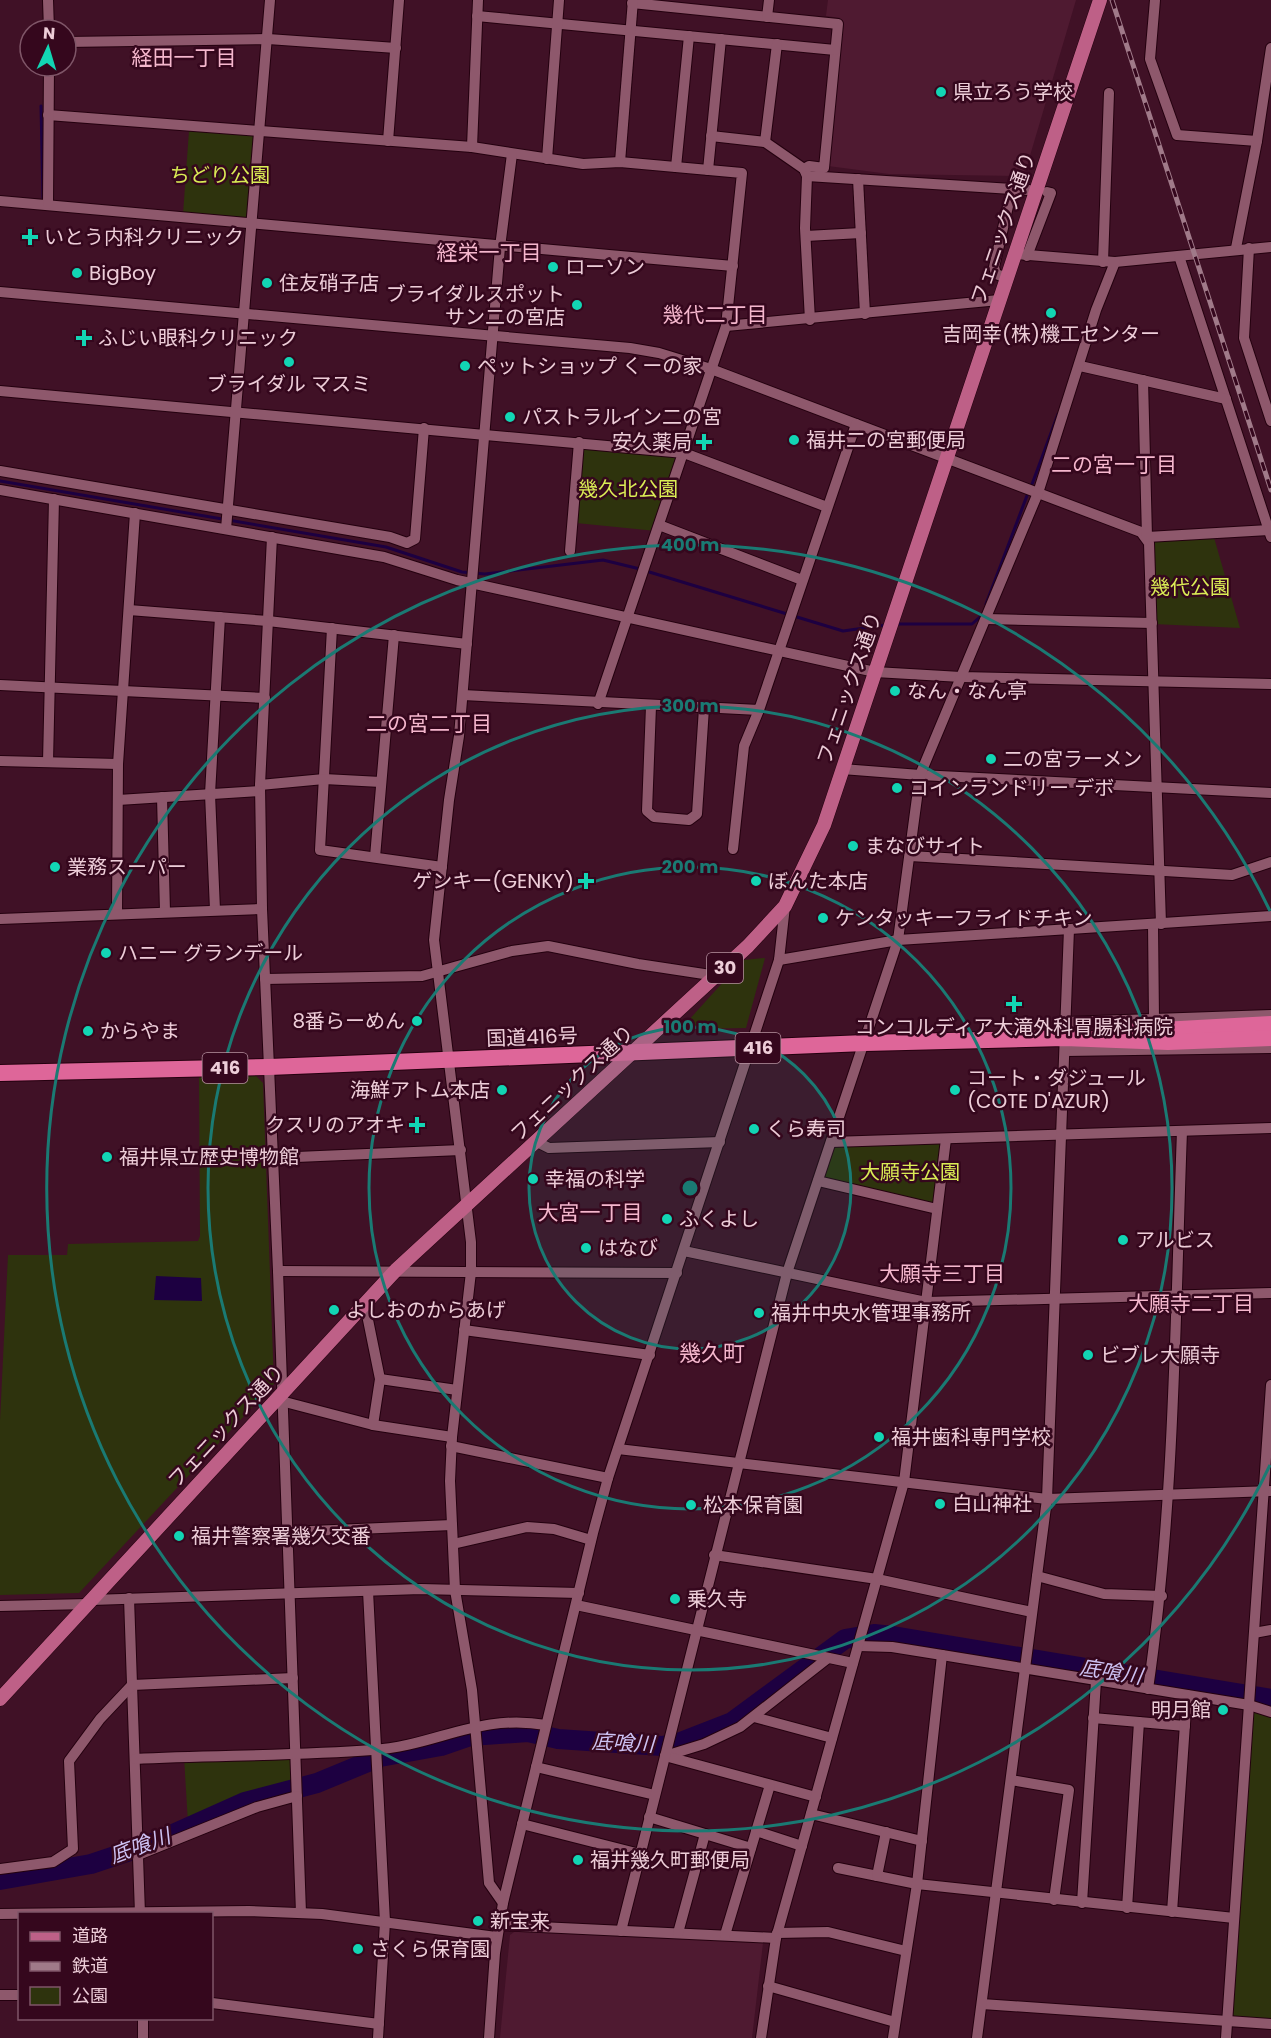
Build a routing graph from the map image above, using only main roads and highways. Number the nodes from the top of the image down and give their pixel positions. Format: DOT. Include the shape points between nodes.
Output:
graph roads {
  1 [pos="1100,0"];
  2 [pos="1269,1031"];
  3 [pos="632,1053"];
  4 [pos="0,1073"];
  5 [pos="0,1699"];
  1 -- 3 [label="main road, フェニックス通り / 30" via="1021,255 999,300 818,841 785,906 717,976"];
  2 -- 3 [label="highway, 国道416号 / 416" via="1167,1027 1065,1037"];
  3 -- 4 [label="highway, 国道416号 / 416"];
  3 -- 5 [label="main road, フェニックス通り / 30" via="396,1270"];
}
